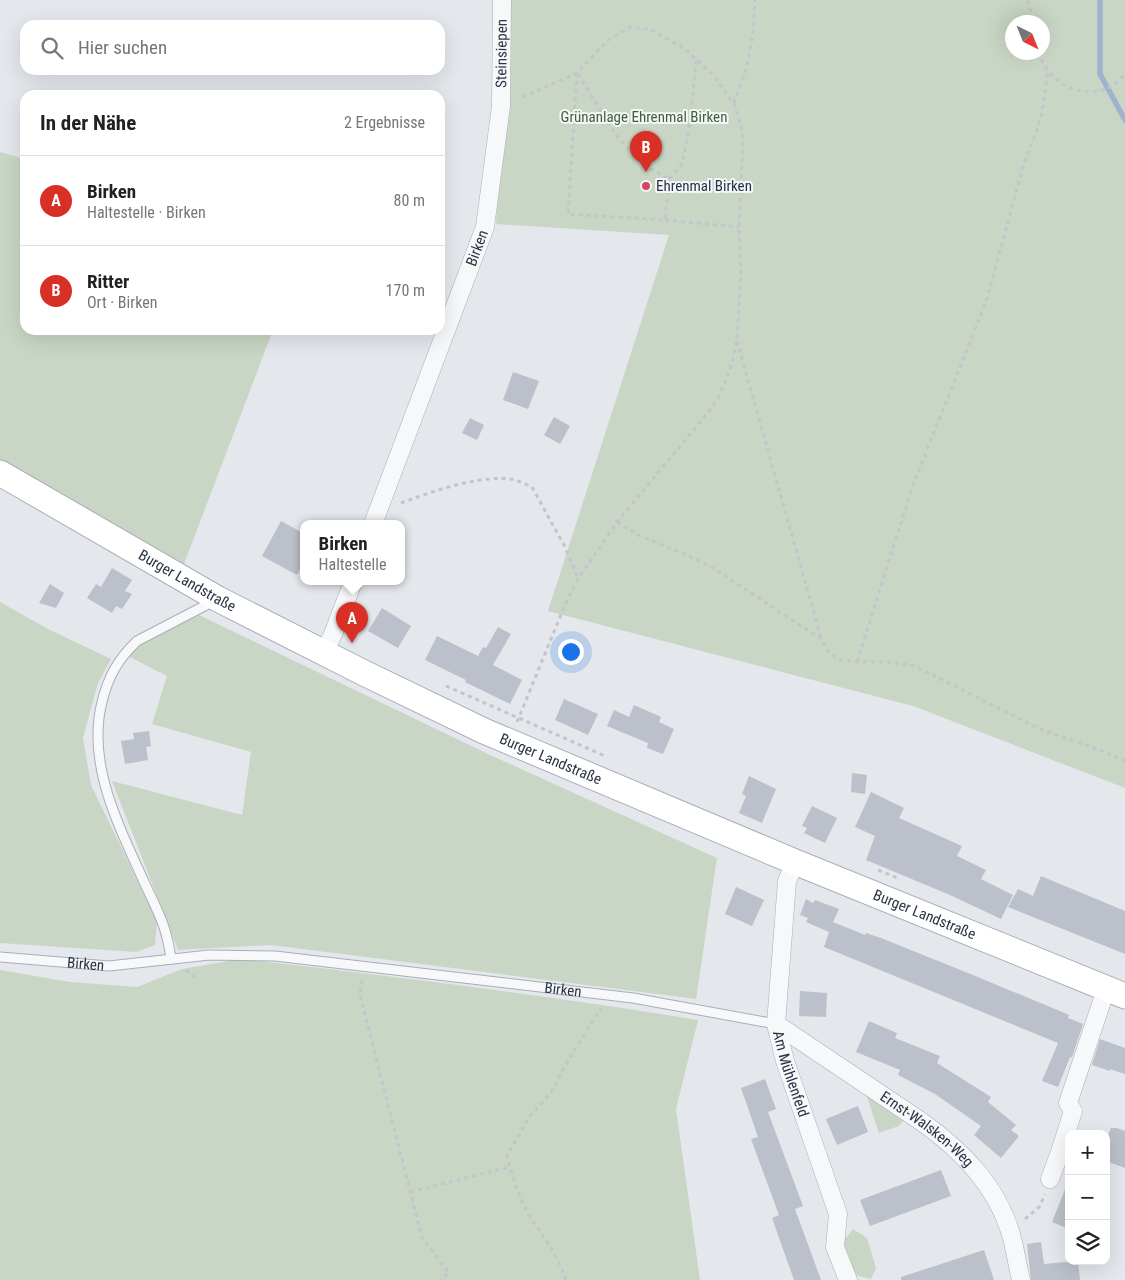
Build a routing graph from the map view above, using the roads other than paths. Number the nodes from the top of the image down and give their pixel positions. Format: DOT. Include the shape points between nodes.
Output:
graph roads {
  1 [pos="502,0"];
  2 [pos="501,106"];
  3 [pos="445,333"];
  4 [pos="444,335"];
  5 [pos="0,473"];
  6 [pos="375,519"];
  7 [pos="352,585"];
  8 [pos="218,599"];
  9 [pos="324,653"];
  10 [pos="795,862"];
  11 [pos="0,957"];
  12 [pos="171,959"];
  13 [pos="1115,993"];
  14 [pos="776,1024"];
  15 [pos="1064,1153"];
  16 [pos="1050,1179"];
  17 [pos="848,1280"];
  18 [pos="1021,1280"];
  1 -- 2 [label="street, Steinsiepen"];
  2 -- 3 [label="street, Birken" via="485,227"];
  4 -- 6 [label="street, Birken"];
  5 -- 8 [label="main road, Burger Landstraße"];
  7 -- 9 [label="street"];
  8 -- 9 [label="main road, Burger Landstraße"];
  8 -- 12 [label="lane" via="137,641 127,650 107,682 97,722 105,787 167,931"];
  9 -- 10 [label="main road, Burger Landstraße" via="484,731"];
  10 -- 13 [label="main road, Burger Landstraße"];
  10 -- 14 [label="street, Am Mühlenfeld" via="787,881"];
  11 -- 12 [label="lane, Birken" via="109,966"];
  12 -- 14 [label="lane, Birken" via="246,954 305,958 609,995"];
  13 -- 15 [label="street" via="1068,1103 1073,1111"];
  14 -- 17 [label="street, Am Mühlenfeld" via="785,1061 838,1214 835,1247"];
  14 -- 18 [label="street, Ernst-Walsken-Weg" via="922,1122 966,1158 996,1199 1010,1232"];
  15 -- 16 [label="street"];
}
